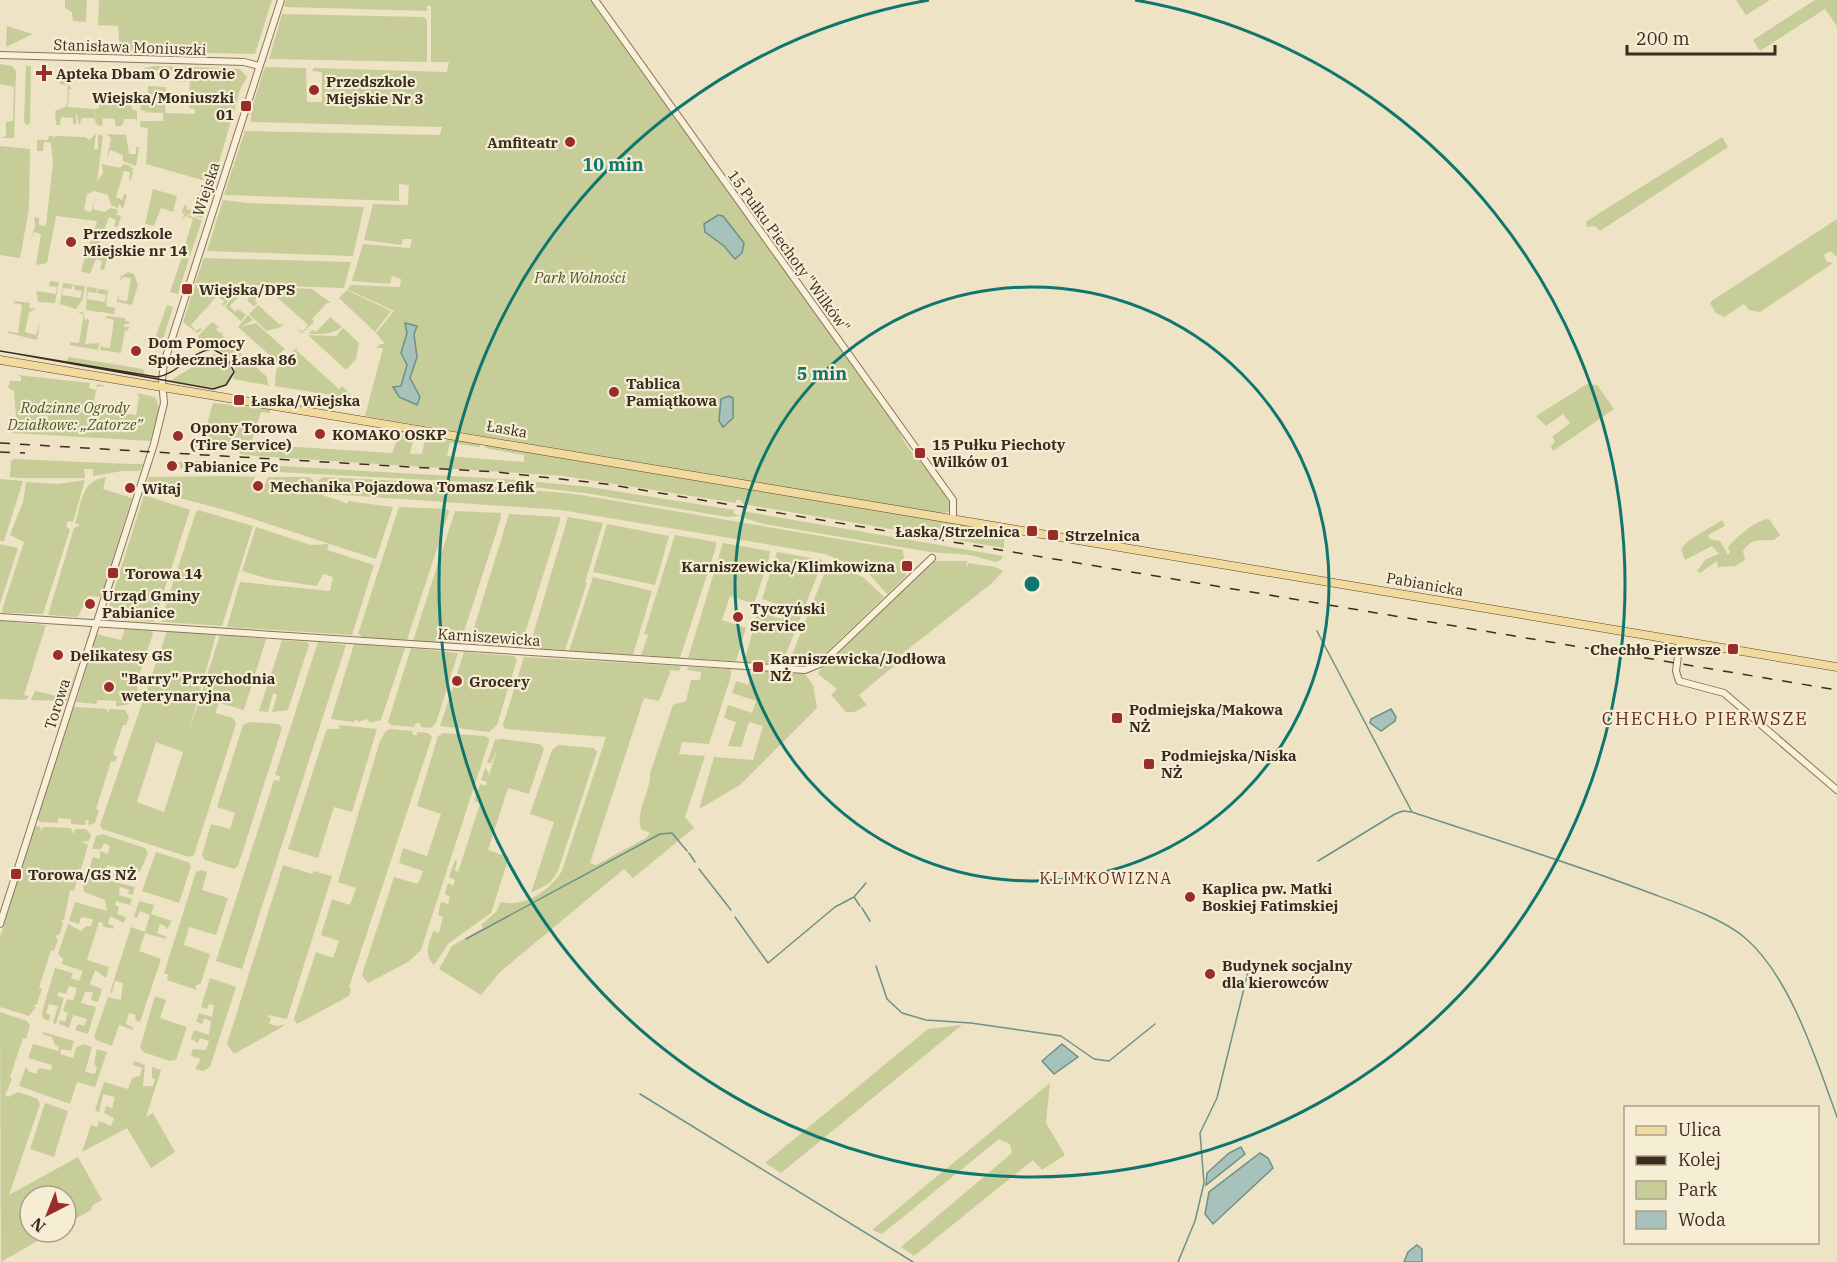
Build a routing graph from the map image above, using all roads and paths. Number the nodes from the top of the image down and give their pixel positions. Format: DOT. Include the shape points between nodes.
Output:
graph roads {
  1 [pos="281,0"];
  2 [pos="595,0"];
  3 [pos="0,55"];
  4 [pos="259,66"];
  5 [pos="0,360"];
  6 [pos="162,388"];
  7 [pos="953,518"];
  8 [pos="1010,528"];
  9 [pos="932,558"];
  10 [pos="0,617"];
  11 [pos="95,622"];
  12 [pos="1680,640"];
  13 [pos="1837,667"];
  14 [pos="1837,790"];
  15 [pos="0,924"];
  1 -- 4 [label="street, Wiejska"];
  2 -- 7 [label="street, 15 Pułku Piechoty \"Wilków\"" via="953,500"];
  3 -- 4 [label="street, Stanisława Moniuszki" via="238,62"];
  4 -- 6 [label="street, Wiejska" via="167,350"];
  5 -- 6 [label="main road, Łaska"];
  6 -- 7 [label="main road, Łaska"];
  6 -- 11 [label="street, Torowa" via="164,404 159,427"];
  7 -- 8 [label="main road, Łaska"];
  8 -- 12 [label="main road, Pabianicka"];
  9 -- 11 [label="street, Karniszewicka" via="822,663 808,670"];
  10 -- 11 [label="street, Karniszewicka"];
  11 -- 15 [label="street, Torowa"];
  12 -- 13 [label="main road, Pabianicka"];
  12 -- 14 [label="street" via="1676,671 1679,681 1724,693"];
}
